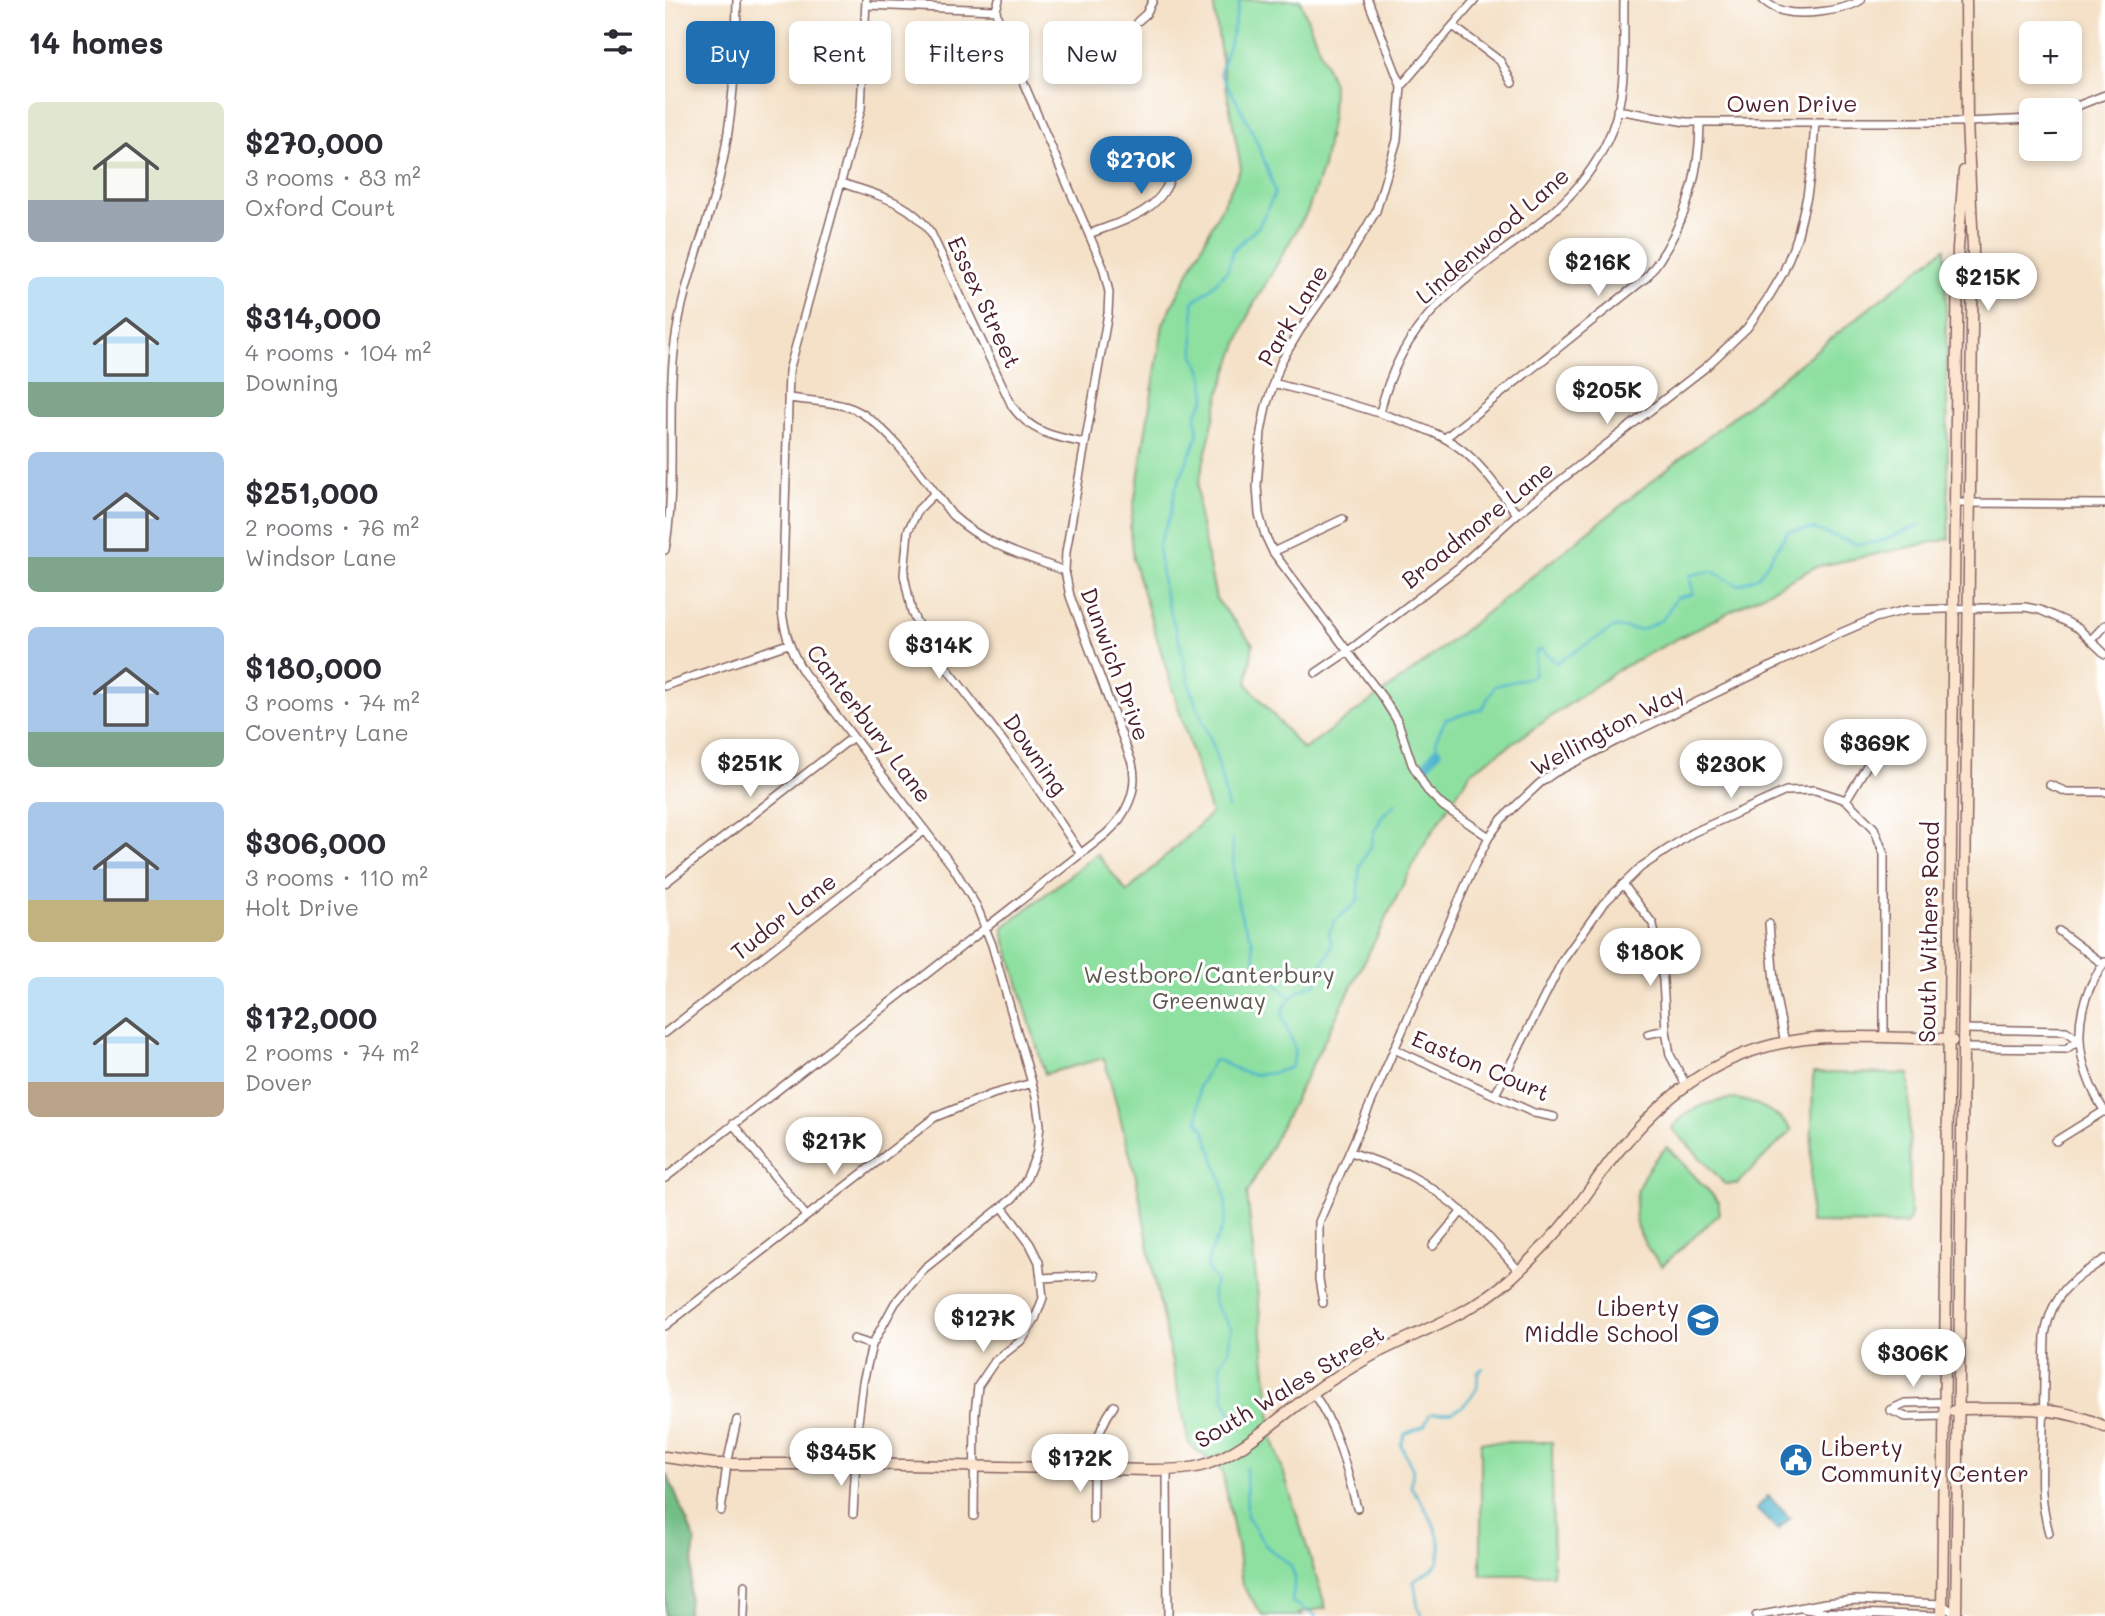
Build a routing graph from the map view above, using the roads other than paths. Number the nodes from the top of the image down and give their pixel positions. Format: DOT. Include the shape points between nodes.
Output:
graph roads {
  1 [pos="737,0"];
  2 [pos="999,0"];
  3 [pos="1153,0"];
  4 [pos="1368,0"];
  5 [pos="1475,0"];
  6 [pos="1624,0"];
  7 [pos="1763,0"];
  8 [pos="1861,0"];
  9 [pos="1966,0"];
  10 [pos="866,3"];
  11 [pos="996,10"];
  12 [pos="1138,21"];
  13 [pos="1453,26"];
  14 [pos="1512,83"];
  15 [pos="1401,86"];
  16 [pos="2105,95"];
  17 [pos="2082,104"];
  18 [pos="1618,110"];
  19 [pos="2019,120"];
  20 [pos="1700,122"];
  21 [pos="1815,122"];
  22 [pos="1967,122"];
  23 [pos="1175,140"];
  24 [pos="842,183"];
  25 [pos="1089,234"];
  26 [pos="1273,383"];
  27 [pos="789,398"];
  28 [pos="1380,413"];
  29 [pos="1445,438"];
  30 [pos="1085,443"];
  31 [pos="935,494"];
  32 [pos="1955,503"];
  33 [pos="1971,503"];
  34 [pos="2105,504"];
  35 [pos="1517,514"];
  36 [pos="1343,519"];
  37 [pos="665,550"];
  38 [pos="1273,552"];
  39 [pos="1065,571"];
  40 [pos="1954,608"];
  41 [pos="1969,609"];
  42 [pos="2105,625"];
  43 [pos="2091,640"];
  44 [pos="788,644"];
  45 [pos="1347,652"];
  46 [pos="2105,654"];
  47 [pos="1316,673"];
  48 [pos="665,687"];
  49 [pos="853,737"];
  50 [pos="1880,744"];
  51 [pos="2050,785"];
  52 [pos="2105,792"];
  53 [pos="1846,800"];
  54 [pos="925,830"];
  55 [pos="1489,837"];
  56 [pos="1081,854"];
  57 [pos="665,883"];
  58 [pos="1623,884"];
  59 [pos="1769,924"];
  60 [pos="986,929"];
  61 [pos="2059,931"];
  62 [pos="2104,963"];
  63 [pos="1964,1029"];
  64 [pos="1666,1030"];
  65 [pos="665,1033"];
  66 [pos="1648,1034"];
  67 [pos="1885,1038"];
  68 [pos="1947,1039"];
  69 [pos="2079,1040"];
  70 [pos="1785,1043"];
  71 [pos="1964,1048"];
  72 [pos="1394,1049"];
  73 [pos="1032,1083"];
  74 [pos="1686,1085"];
  75 [pos="1495,1095"];
  76 [pos="2105,1112"];
  77 [pos="1554,1117"];
  78 [pos="733,1124"];
  79 [pos="2056,1142"];
  80 [pos="1351,1152"];
  81 [pos="665,1178"];
  82 [pos="1003,1208"];
  83 [pos="1462,1211"];
  84 [pos="806,1216"];
  85 [pos="1433,1246"];
  86 [pos="2105,1259"];
  87 [pos="1519,1271"];
  88 [pos="1095,1275"];
  89 [pos="1041,1278"];
  90 [pos="1323,1303"];
  91 [pos="665,1326"];
  92 [pos="854,1339"];
  93 [pos="872,1345"];
  94 [pos="1314,1393"];
  95 [pos="1944,1402"];
  96 [pos="1114,1406"];
  97 [pos="1958,1409"];
  98 [pos="2044,1410"];
  99 [pos="1944,1416"];
  100 [pos="737,1419"];
  101 [pos="2105,1427"];
  102 [pos="665,1457"];
  103 [pos="727,1464"];
  104 [pos="856,1464"];
  105 [pos="974,1466"];
  106 [pos="1094,1469"];
  107 [pos="1167,1470"];
  108 [pos="1357,1508"];
  109 [pos="721,1511"];
  110 [pos="853,1514"];
  111 [pos="974,1516"];
  112 [pos="1094,1519"];
  113 [pos="2049,1533"];
  114 [pos="745,1585"];
  115 [pos="1856,1600"];
  116 [pos="1801,1609"];
  117 [pos="1947,1613"];
  118 [pos="1856,1615"];
  119 [pos="744,1616"];
  120 [pos="1168,1616"];
  121 [pos="1756,1616"];
  1 -- 37 [label="street" via="726,145 675,344"];
  2 -- 11 [label="street"];
  3 -- 12 [label="street"];
  4 -- 15 [label="street, Park Lane"];
  5 -- 13 [label="street"];
  6 -- 18 [label="street, Lindenwood Lane" via="1625,56"];
  7 -- 8 [label="street" via="1791,12 1842,8"];
  9 -- 22 [label="main road, South Withers Road"];
  10 -- 11 [label="street"];
  10 -- 24 [label="street, Canterbury Lane" via="860,109"];
  11 -- 25 [label="street, Dunwich Drive"];
  13 -- 14 [label="street" via="1500,61"];
  13 -- 15 [label="street"];
  15 -- 26 [label="street, Park Lane" via="1397,140 1376,211 1300,330"];
  16 -- 17 [label="street"];
  18 -- 20 [label="street, Owen Drive"];
  18 -- 28 [label="street, Lindenwood Lane" via="1597,160 1565,202 1447,296 1421,324 1398,361"];
  19 -- 22 [label="street, Owen Drive"];
  20 -- 21 [label="street, Owen Drive"];
  20 -- 29 [label="street" via="1698,165 1689,203 1647,277"];
  21 -- 22 [label="street, Owen Drive"];
  21 -- 35 [label="street, Broadmore Lane" via="1797,238 1783,273 1758,313 1721,355"];
  22 -- 32 [label="main road, South Withers Road" via="1958,248"];
  22 -- 33 [label="main road, South Withers Road" via="1973,247"];
  23 -- 25 [label="street" via="1170,180 1159,198 1143,212"];
  24 -- 27 [label="street, Canterbury Lane" via="791,357"];
  24 -- 30 [label="street, Essex Street" via="895,201 925,223 1012,406 1036,429"];
  25 -- 30 [label="street, Dunwich Drive" via="1103,267 1109,302"];
  26 -- 28 [label="street"];
  26 -- 38 [label="street, Park Lane" via="1261,432 1257,486 1259,514"];
  27 -- 31 [label="street" via="837,404 867,416 884,430"];
  27 -- 44 [label="street, Canterbury Lane" via="782,612"];
  28 -- 29 [label="street"];
  29 -- 35 [label="street" via="1481,467"];
  30 -- 39 [label="street, Dunwich Drive"];
  31 -- 39 [label="street" via="980,537"];
  31 -- 56 [label="street, Downing" via="918,510 908,531 904,575 912,613 926,641 1020,763"];
  32 -- 33 [label="street"];
  32 -- 40 [label="main road, South Withers Road"];
  33 -- 34 [label="street"];
  33 -- 41 [label="main road, South Withers Road"];
  35 -- 45 [label="street, Broadmore Lane" via="1459,567"];
  36 -- 38 [label="street"];
  38 -- 45 [label="street, Park Lane"];
  39 -- 56 [label="street, Dunwich Drive" via="1134,774 1132,794 1119,819"];
  40 -- 41 [label="street, Wellington Way"];
  40 -- 55 [label="street, Wellington Way" via="1916,609 1875,618 1616,741 1540,783"];
  40 -- 68 [label="main road, South Withers Road"];
  41 -- 43 [label="street, Wellington Way" via="2011,606 2040,610"];
  41 -- 63 [label="main road, South Withers Road"];
  42 -- 43 [label="street"];
  43 -- 46 [label="street, Wellington Way"];
  44 -- 48 [label="street"];
  44 -- 49 [label="street, Canterbury Lane"];
  45 -- 47 [label="street, Broadmore Lane"];
  45 -- 55 [label="street, Park Lane" via="1398,722 1412,764 1427,790"];
  49 -- 54 [label="street, Canterbury Lane"];
  49 -- 57 [label="street"];
  50 -- 53 [label="street"];
  51 -- 52 [label="street" via="2067,792"];
  53 -- 58 [label="street" via="1815,790 1786,791 1692,833"];
  53 -- 67 [label="street" via="1874,828 1884,854"];
  54 -- 60 [label="street, Canterbury Lane" via="968,891"];
  54 -- 65 [label="street, Tudor Lane"];
  55 -- 72 [label="street, Wellington Way"];
  56 -- 60 [label="street, Dunwich Drive"];
  58 -- 64 [label="street" via="1653,924"];
  58 -- 75 [label="street" via="1563,960"];
  59 -- 70 [label="street"];
  60 -- 73 [label="street, Canterbury Lane"];
  60 -- 78 [label="street, Dunwich Drive"];
  61 -- 62 [label="street"];
  62 -- 69 [label="street" via="2083,1005"];
  63 -- 68 [label="main road"];
  63 -- 69 [label="street" via="2066,1031"];
  63 -- 71 [label="main road, South Withers Road"];
  64 -- 66 [label="street"];
  64 -- 74 [label="street" via="1670,1055"];
  67 -- 68 [label="main road, South Wales Street"];
  67 -- 70 [label="main road, South Wales Street"];
  68 -- 71 [label="main road, South Wales Street"];
  68 -- 95 [label="main road, South Withers Road"];
  69 -- 71 [label="street" via="2066,1049"];
  69 -- 76 [label="street" via="2084,1072"];
  70 -- 74 [label="main road, South Wales Street" via="1731,1059"];
  71 -- 97 [label="main road, South Withers Road"];
  72 -- 75 [label="street, Easton Court"];
  72 -- 80 [label="street, Wellington Way"];
  73 -- 82 [label="street, Canterbury Lane" via="1039,1111 1037,1152 1026,1180"];
  73 -- 84 [label="street" via="935,1117"];
  74 -- 87 [label="main road, South Wales Street" via="1653,1112 1570,1216"];
  75 -- 77 [label="street, Easton Court"];
  76 -- 79 [label="street"];
  78 -- 81 [label="street, Dunwich Drive"];
  78 -- 84 [label="street"];
  80 -- 83 [label="street" via="1407,1174"];
  80 -- 90 [label="street, Wellington Way" via="1319,1222"];
  82 -- 89 [label="street" via="1030,1244"];
  82 -- 93 [label="street, Canterbury Lane" via="925,1268 895,1303"];
  83 -- 85 [label="street"];
  83 -- 87 [label="street"];
  84 -- 91 [label="street"];
  86 -- 98 [label="street" via="2066,1287 2051,1309 2045,1335"];
  87 -- 94 [label="main road, South Wales Street" via="1462,1313 1374,1354"];
  88 -- 89 [label="street"];
  89 -- 105 [label="street" via="1043,1298 1035,1319 1023,1339 995,1361 978,1386"];
  92 -- 93 [label="street"];
  93 -- 104 [label="street, Canterbury Lane" via="863,1382"];
  94 -- 107 [label="main road, South Wales Street" via="1232,1452 1197,1467"];
  94 -- 108 [label="street" via="1336,1435"];
  95 -- 97 [label="main road"];
  95 -- 99 [label="main road, South Withers Road"];
  95 -- 99 [label="street" via="1905,1403 1890,1410 1906,1417"];
  96 -- 106 [label="street" via="1103,1422"];
  97 -- 98 [label="main road"];
  97 -- 99 [label="main road"];
  97 -- 117 [label="main road, South Withers Road"];
  98 -- 101 [label="main road" via="2079,1416"];
  98 -- 113 [label="street" via="2040,1483"];
  99 -- 117 [label="main road, South Withers Road"];
  100 -- 103 [label="street"];
  102 -- 103 [label="main road, South Wales Street"];
  103 -- 104 [label="main road, South Wales Street"];
  103 -- 109 [label="street"];
  104 -- 105 [label="main road, South Wales Street"];
  104 -- 110 [label="street, Canterbury Lane"];
  105 -- 106 [label="main road, South Wales Street"];
  105 -- 111 [label="street"];
  106 -- 107 [label="main road, South Wales Street"];
  106 -- 112 [label="street"];
  107 -- 120 [label="street"];
  114 -- 119 [label="street"];
  115 -- 116 [label="street"];
  115 -- 117 [label="street"];
  115 -- 118 [label="street"];
  116 -- 118 [label="street"];
  116 -- 121 [label="street"];
  117 -- 118 [label="street"];
}
